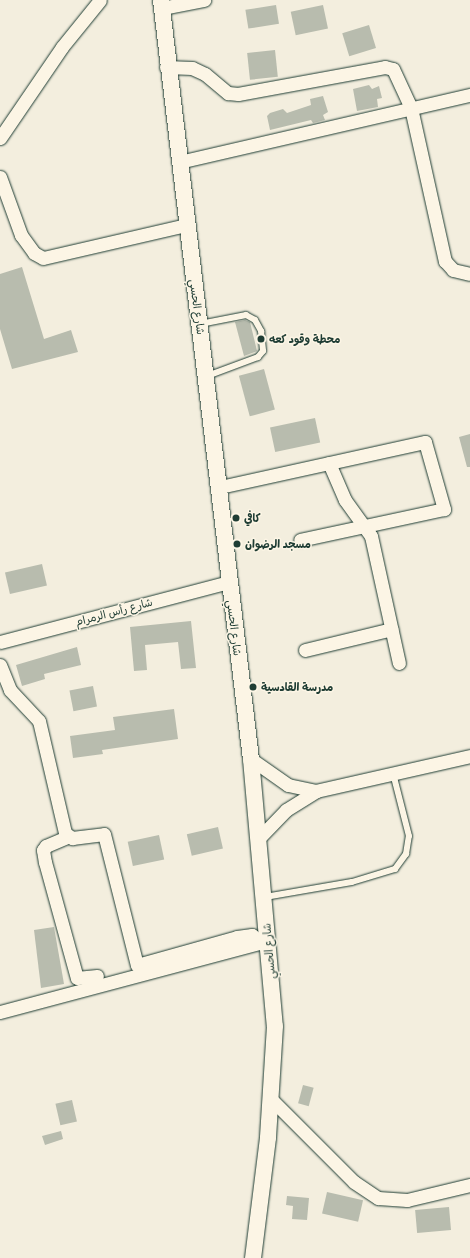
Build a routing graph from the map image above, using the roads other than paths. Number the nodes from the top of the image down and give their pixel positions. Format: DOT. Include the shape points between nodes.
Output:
graph roads {
  1 [pos="100,0"];
  2 [pos="204,0"];
  3 [pos="161,4"];
  4 [pos="166,67"];
  5 [pos="470,94"];
  6 [pos="411,108"];
  7 [pos="0,138"];
  8 [pos="179,162"];
  9 [pos="0,177"];
  10 [pos="186,225"];
  11 [pos="470,274"];
  12 [pos="199,325"];
  13 [pos="207,376"];
  14 [pos="329,463"];
  15 [pos="220,487"];
  16 [pos="364,526"];
  17 [pos="300,540"];
  18 [pos="228,582"];
  19 [pos="392,629"];
  20 [pos="0,642"];
  21 [pos="305,650"];
  22 [pos="399,663"];
  23 [pos="0,665"];
  24 [pos="470,756"];
  25 [pos="251,759"];
  26 [pos="393,773"];
  27 [pos="316,791"];
  28 [pos="67,837"];
  29 [pos="259,838"];
  30 [pos="265,897"];
  31 [pos="265,941"];
  32 [pos="137,965"];
  33 [pos="104,978"];
  34 [pos="0,1012"];
  35 [pos="271,1099"];
  36 [pos="470,1185"];
  37 [pos="253,1258"];
  1 -- 7 [label="street" via="62,47"];
  2 -- 3 [label="street"];
  3 -- 4 [label="street, شارع الحسي"];
  4 -- 6 [label="street" via="192,68 205,74 228,93 238,94 385,66 399,76"];
  4 -- 8 [label="street, شارع الحسي"];
  5 -- 6 [label="street"];
  6 -- 8 [label="street"];
  6 -- 11 [label="street" via="444,261 453,270"];
  8 -- 10 [label="street, شارع الحسي"];
  9 -- 10 [label="street" via="21,235 34,253 43,258"];
  10 -- 12 [label="street, شارع الحسي"];
  12 -- 13 [label="street, شارع الحسي"];
  12 -- 13 [label="lane" via="246,315 255,320 261,331 263,352 258,357"];
  13 -- 15 [label="street, شارع الحسي"];
  14 -- 15 [label="street"];
  14 -- 16 [label="street" via="345,500"];
  14 -- 16 [label="street" via="422,442 427,445 444,509"];
  15 -- 18 [label="street, شارع الحسي"];
  16 -- 17 [label="street"];
  16 -- 19 [label="street" via="371,536"];
  18 -- 20 [label="street, شارع رأس الرمرام"];
  18 -- 25 [label="street, شارع الحسي"];
  19 -- 21 [label="street"];
  19 -- 22 [label="street"];
  23 -- 28 [label="street" via="10,690 39,721"];
  24 -- 26 [label="street"];
  25 -- 27 [label="street" via="288,785"];
  25 -- 29 [label="street, شارع الحسي"];
  26 -- 27 [label="street"];
  26 -- 30 [label="lane" via="409,836 406,854 395,869 352,882"];
  27 -- 29 [label="street" via="286,810"];
  28 -- 32 [label="street" via="104,834"];
  28 -- 33 [label="street" via="46,846 43,850 45,862 77,978"];
  29 -- 30 [label="street, شارع الحسي"];
  30 -- 31 [label="street, شارع الحسي"];
  31 -- 32 [label="street" via="252,935 236,937"];
  31 -- 33 [label="street"];
  31 -- 35 [label="street, شارع الحسي" via="275,1026"];
  32 -- 33 [label="street"];
  33 -- 34 [label="street"];
  35 -- 36 [label="street" via="354,1182 378,1198 407,1200"];
  35 -- 37 [label="street, شارع الحسي"];
}
